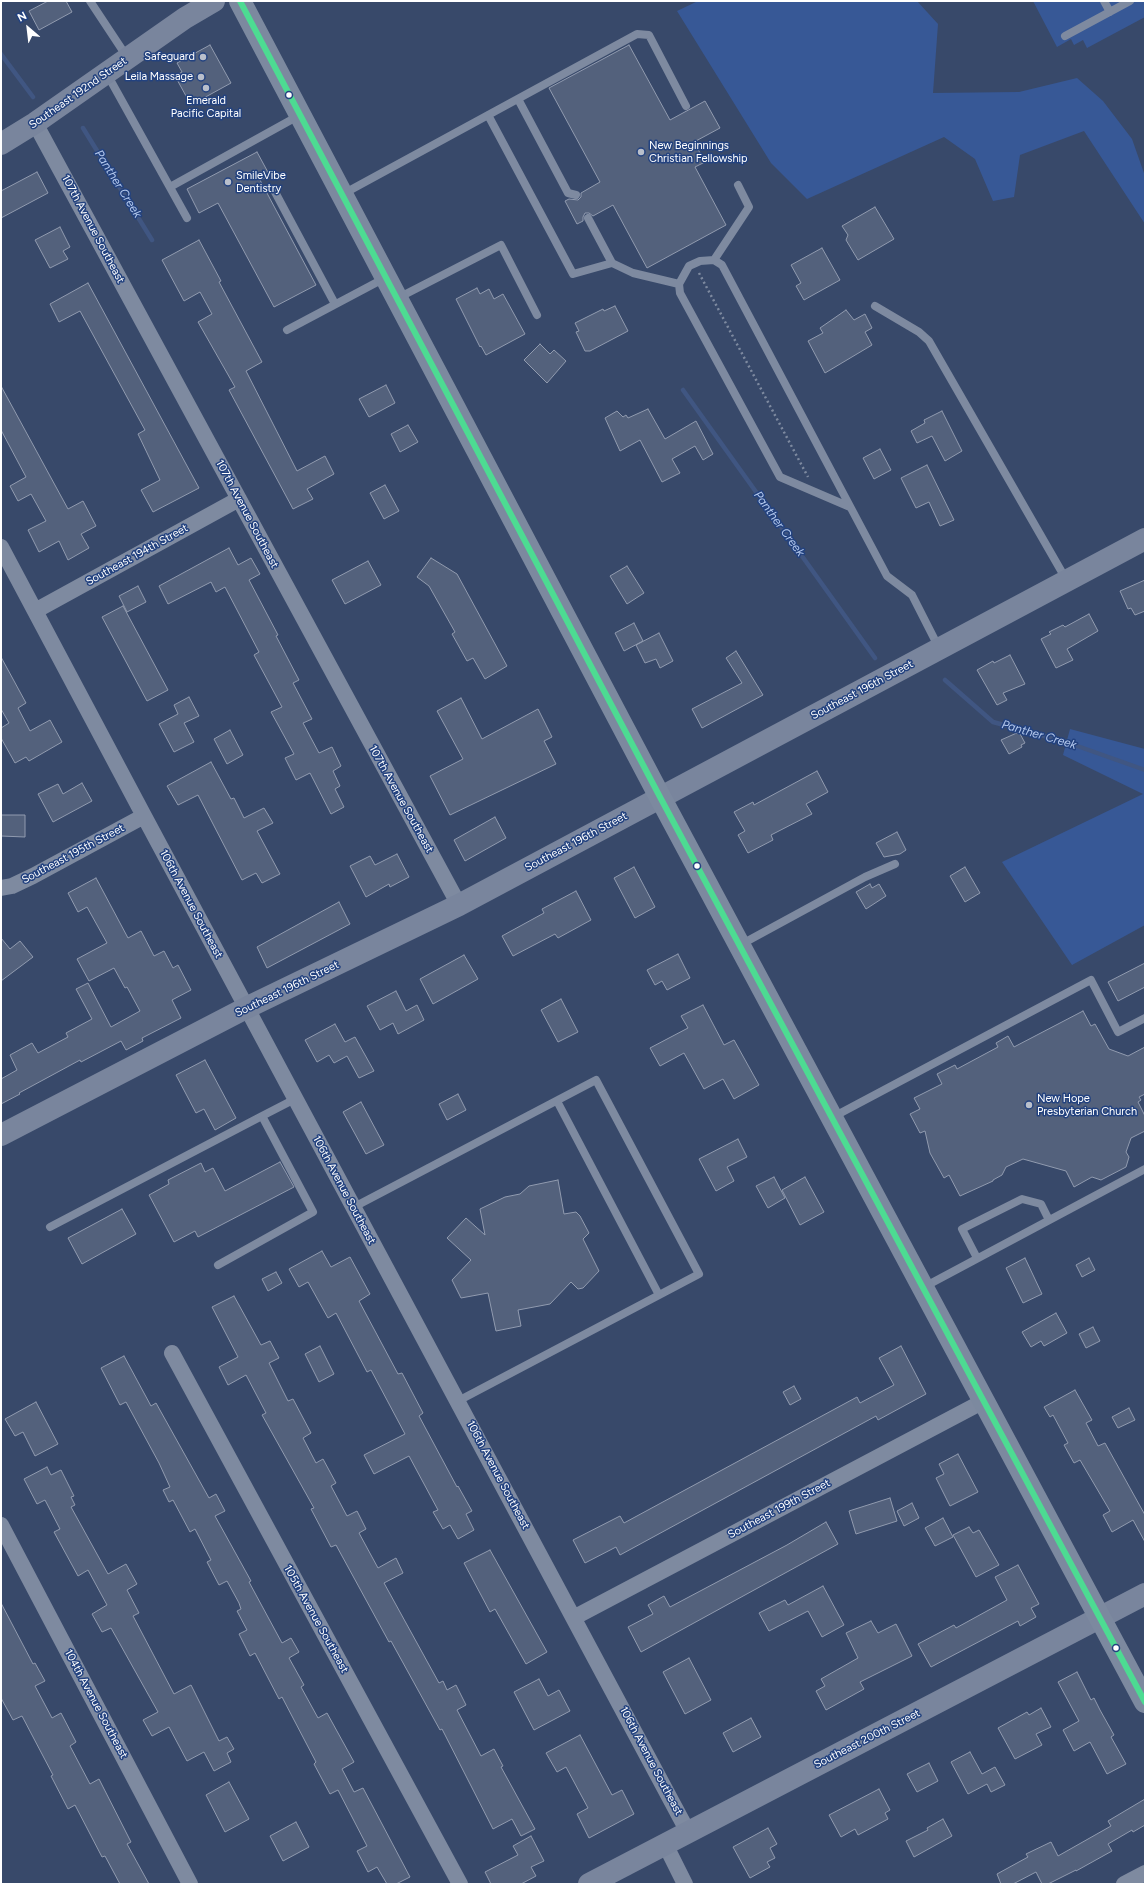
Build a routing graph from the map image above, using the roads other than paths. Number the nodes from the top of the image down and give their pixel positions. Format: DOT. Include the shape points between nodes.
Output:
graph roads {
  1 [pos="90,1"];
  2 [pos="214,1"];
  3 [pos="240,1"];
  4 [pos="1104,1"];
  5 [pos="1130,1"];
  6 [pos="1110,12"];
  7 [pos="1065,36"];
  8 [pos="128,58"];
  9 [pos="106,73"];
  10 [pos="518,99"];
  11 [pos="686,106"];
  12 [pos="301,115"];
  13 [pos="488,115"];
  14 [pos="35,123"];
  15 [pos="1,144"];
  16 [pos="738,185"];
  17 [pos="170,187"];
  18 [pos="276,192"];
  19 [pos="342,194"];
  20 [pos="576,195"];
  21 [pos="186,218"];
  22 [pos="588,218"];
  23 [pos="714,260"];
  24 [pos="612,263"];
  25 [pos="386,278"];
  26 [pos="678,284"];
  27 [pos="397,299"];
  28 [pos="335,304"];
  29 [pos="875,306"];
  30 [pos="537,315"];
  31 [pos="287,330"];
  32 [pos="239,500"];
  33 [pos="850,507"];
  34 [pos="1144,541"];
  35 [pos="1,547"];
  36 [pos="1067,581"];
  37 [pos="34,611"];
  38 [pos="940,649"];
  39 [pos="660,798"];
  40 [pos="144,816"];
  41 [pos="895,864"];
  42 [pos="1,888"];
  43 [pos="459,905"];
  44 [pos="739,945"];
  45 [pos="246,1008"];
  46 [pos="1145,1018"];
  47 [pos="295,1099"];
  48 [pos="557,1100"];
  49 [pos="262,1116"];
  50 [pos="832,1118"];
  51 [pos="1,1135"];
  52 [pos="1145,1169"];
  53 [pos="354,1207"];
  54 [pos="1049,1220"];
  55 [pos="50,1227"];
  56 [pos="977,1258"];
  57 [pos="218,1264"];
  58 [pos="923,1287"];
  59 [pos="659,1295"];
  60 [pos="172,1354"];
  61 [pos="458,1401"];
  62 [pos="984,1401"];
  63 [pos="1,1525"];
  64 [pos="1145,1594"];
  65 [pos="575,1617"];
  66 [pos="1101,1617"];
  67 [pos="1145,1702"];
  68 [pos="688,1832"];
  69 [pos="664,1844"];
  70 [pos="1145,1873"];
  71 [pos="190,1884"];
  72 [pos="460,1884"];
  73 [pos="589,1884"];
  74 [pos="685,1884"];
  75 [pos="1124,1884"];
  1 -- 8 [label="lane"];
  2 -- 8 [label="street, Southeast 192nd Street"];
  3 -- 12 [label="main road"];
  4 -- 6 [label="lane"];
  5 -- 6 [label="lane"];
  6 -- 7 [label="lane"];
  8 -- 9 [label="street, Southeast 192nd Street"];
  9 -- 14 [label="street, Southeast 192nd Street"];
  9 -- 17 [label="lane"];
  10 -- 11 [label="lane" via="637,34 642,34 649,35"];
  10 -- 13 [label="lane"];
  10 -- 20 [label="lane" via="568,193"];
  12 -- 17 [label="lane"];
  12 -- 19 [label="main road"];
  13 -- 19 [label="lane"];
  13 -- 24 [label="lane" via="573,274"];
  14 -- 15 [label="street, Southeast 192nd Street"];
  14 -- 32 [label="street, 107th Avenue Southeast"];
  16 -- 23 [label="lane" via="750,207"];
  17 -- 21 [label="lane"];
  18 -- 28 [label="lane"];
  19 -- 25 [label="main road"];
  22 -- 24 [label="lane"];
  23 -- 26 [label="lane" via="694,264 686,270"];
  23 -- 33 [label="lane" via="722,265"];
  24 -- 26 [label="lane" via="633,273"];
  25 -- 27 [label="main road"];
  25 -- 28 [label="lane"];
  26 -- 33 [label="lane" via="680,293 780,477"];
  27 -- 30 [label="lane" via="501,245"];
  27 -- 39 [label="main road"];
  28 -- 31 [label="lane"];
  29 -- 36 [label="lane" via="919,332 929,341"];
  32 -- 37 [label="street, Southeast 194th Street"];
  32 -- 43 [label="street, 107th Avenue Southeast"];
  33 -- 38 [label="lane" via="887,576 912,595"];
  34 -- 36 [label="street, Southeast 196th Street"];
  35 -- 37 [label="street, 106th Avenue Southeast"];
  36 -- 38 [label="street, Southeast 196th Street"];
  37 -- 40 [label="street, 106th Avenue Southeast"];
  38 -- 39 [label="street, Southeast 196th Street"];
  39 -- 43 [label="street, Southeast 196th Street"];
  39 -- 44 [label="main road"];
  40 -- 42 [label="street, Southeast 195th Street" via="33,876"];
  40 -- 45 [label="street, 106th Avenue Southeast"];
  41 -- 44 [label="lane" via="865,877"];
  43 -- 45 [label="street, Southeast 196th Street"];
  44 -- 50 [label="main road"];
  45 -- 47 [label="street, 106th Avenue Southeast"];
  45 -- 51 [label="street, Southeast 196th Street"];
  46 -- 50 [label="lane" via="1118,1032 1091,980"];
  47 -- 49 [label="lane"];
  47 -- 53 [label="street, 106th Avenue Southeast"];
  48 -- 53 [label="lane"];
  48 -- 59 [label="lane"];
  48 -- 59 [label="lane" via="596,1080 692,1260 699,1274"];
  49 -- 55 [label="lane"];
  49 -- 57 [label="lane" via="313,1212"];
  50 -- 58 [label="main road"];
  52 -- 54 [label="lane"];
  53 -- 61 [label="street, 106th Avenue Southeast"];
  54 -- 56 [label="lane"];
  54 -- 56 [label="lane" via="1041,1204 1022,1199 962,1229"];
  56 -- 58 [label="lane"];
  58 -- 62 [label="main road"];
  59 -- 61 [label="lane"];
  60 -- 72 [label="street, 105th Avenue Southeast"];
  61 -- 65 [label="street, 106th Avenue Southeast"];
  62 -- 65 [label="street, Southeast 199th Street"];
  62 -- 66 [label="main road"];
  63 -- 71 [label="street, 104th Avenue Southeast"];
  64 -- 66 [label="street, Southeast 200th Street"];
  65 -- 68 [label="street, 106th Avenue Southeast"];
  66 -- 67 [label="main road"];
  66 -- 68 [label="street, Southeast 200th Street"];
  68 -- 69 [label="street, Southeast 200th Street"];
  69 -- 73 [label="street, Southeast 200th Street"];
  69 -- 74 [label="street"];
  70 -- 75 [label="street"];
}
